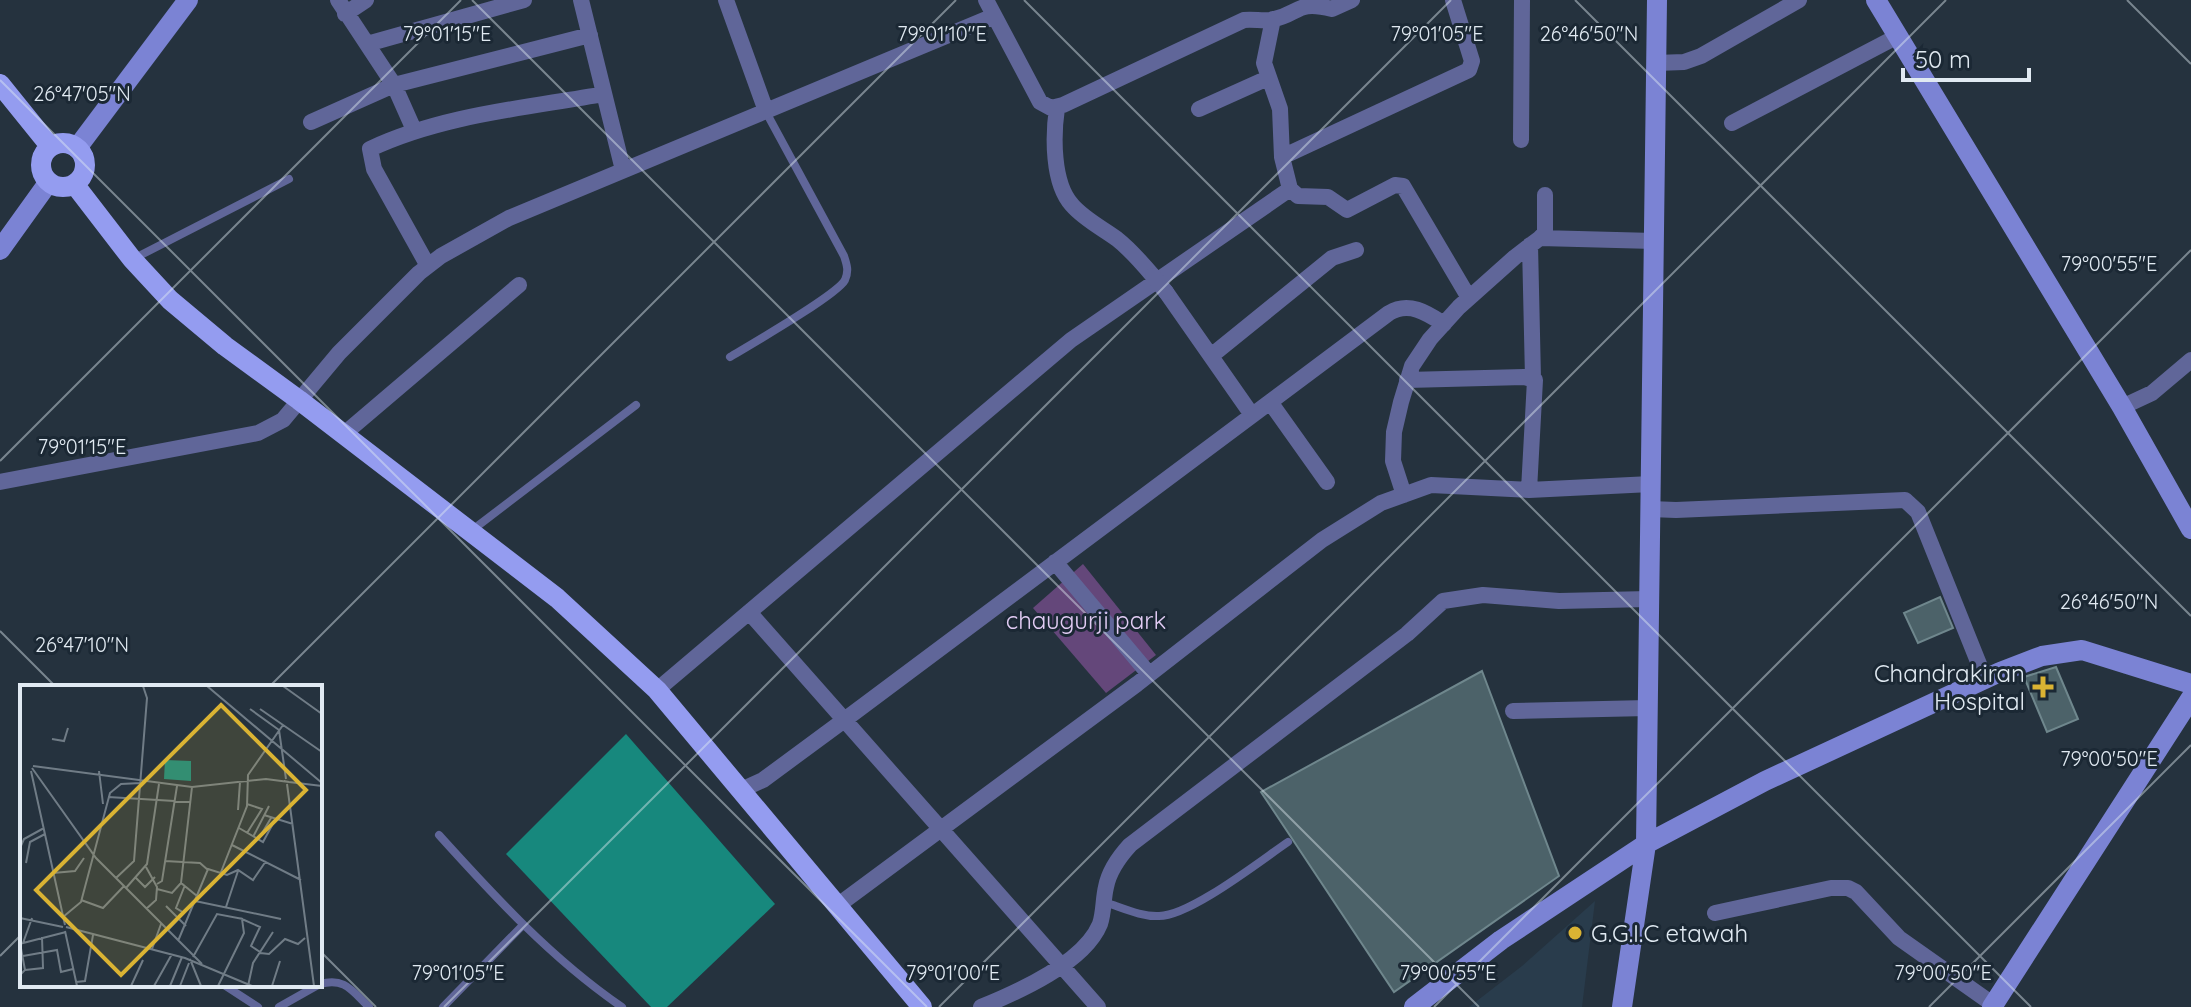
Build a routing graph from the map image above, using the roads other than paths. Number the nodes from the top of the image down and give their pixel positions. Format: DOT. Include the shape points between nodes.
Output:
graph roads {
  1 [pos="188,0"];
  2 [pos="366,0"];
  3 [pos="524,0"];
  4 [pos="581,0"];
  5 [pos="726,0"];
  6 [pos="986,0"];
  7 [pos="1352,0"];
  8 [pos="1453,0"];
  9 [pos="1522,0"];
  10 [pos="1657,0"];
  11 [pos="1799,0"];
  12 [pos="1876,0"];
  13 [pos="1316,1"];
  14 [pos="342,7"];
  15 [pos="994,16"];
  16 [pos="1273,19"];
  17 [pos="590,35"];
  18 [pos="1898,36"];
  19 [pos="367,44"];
  20 [pos="1656,63"];
  21 [pos="1268,78"];
  22 [pos="0,84"];
  23 [pos="394,85"];
  24 [pos="604,94"];
  25 [pos="1057,108"];
  26 [pos="1199,109"];
  27 [pos="766,111"];
  28 [pos="311,122"];
  29 [pos="1732,123"];
  30 [pos="414,130"];
  31 [pos="1521,140"];
  32 [pos="50,146"];
  33 [pos="77,148"];
  34 [pos="1282,157"];
  35 [pos="623,170"];
  36 [pos="289,179"];
  37 [pos="48,183"];
  38 [pos="75,185"];
  39 [pos="1290,189"];
  40 [pos="1545,195"];
  41 [pos="1535,241"];
  42 [pos="1654,241"];
  43 [pos="0,250"];
  44 [pos="1356,250"];
  45 [pos="132,259"];
  46 [pos="428,266"];
  47 [pos="519,285"];
  48 [pos="1469,298"];
  49 [pos="1444,324"];
  50 [pos="1211,356"];
  51 [pos="730,357"];
  52 [pos="2191,360"];
  53 [pos="1533,378"];
  54 [pos="1407,380"];
  55 [pos="299,400"];
  56 [pos="1270,402"];
  57 [pos="636,405"];
  58 [pos="2122,407"];
  59 [pos="1252,415"];
  60 [pos="344,434"];
  61 [pos="0,482"];
  62 [pos="1327,482"];
  63 [pos="1651,484"];
  64 [pos="1529,490"];
  65 [pos="1404,495"];
  66 [pos="1650,509"];
  67 [pos="2191,529"];
  68 [pos="470,531"];
  69 [pos="1055,562"];
  70 [pos="1649,599"];
  71 [pos="749,612"];
  72 [pos="1149,674"];
  73 [pos="1985,679"];
  74 [pos="2191,684"];
  75 [pos="657,690"];
  76 [pos="2191,698"];
  77 [pos="1648,708"];
  78 [pos="1513,711"];
  79 [pos="843,721"];
  80 [pos="741,790"];
  81 [pos="941,830"];
  82 [pos="439,835"];
  83 [pos="1288,842"];
  84 [pos="1646,844"];
  85 [pos="1104,902"];
  86 [pos="837,906"];
  87 [pos="1715,913"];
  88 [pos="523,925"];
  89 [pos="1060,966"];
  90 [pos="322,983"];
  91 [pos="227,987"];
  92 [pos="314,987"];
  93 [pos="1993,1006"];
  94 [pos="258,1007"];
  95 [pos="279,1007"];
  96 [pos="369,1007"];
  97 [pos="443,1007"];
  98 [pos="622,1007"];
  99 [pos="922,1007"];
  100 [pos="981,1007"];
  101 [pos="1098,1007"];
  102 [pos="1414,1007"];
  103 [pos="1622,1007"];
  1 -- 33 [label="street"];
  2 -- 14 [label="street"];
  3 -- 19 [label="street"];
  4 -- 17 [label="street"];
  5 -- 27 [label="street"];
  6 -- 15 [label="street"];
  7 -- 13 [label="street" via="1332,9"];
  8 -- 34 [label="street" via="1472,61 1469,70"];
  9 -- 31 [label="street"];
  10 -- 20 [label="street"];
  11 -- 20 [label="street" via="1701,56"];
  12 -- 18 [label="street"];
  13 -- 16 [label="street"];
  14 -- 19 [label="street"];
  15 -- 25 [label="street" via="1040,102"];
  15 -- 27 [label="street"];
  16 -- 21 [label="street" via="1264,58"];
  16 -- 25 [label="street" via="1238,22"];
  17 -- 23 [label="street"];
  17 -- 24 [label="street"];
  18 -- 29 [label="street"];
  18 -- 58 [label="street"];
  19 -- 23 [label="street"];
  20 -- 42 [label="street"];
  21 -- 26 [label="street"];
  21 -- 34 [label="street" via="1280,109"];
  22 -- 32 [label="main road"];
  23 -- 28 [label="street"];
  23 -- 30 [label="street"];
  24 -- 30 [label="street"];
  24 -- 35 [label="street"];
  25 -- 50 [label="street, bridge" via="1054,153 1064,193 1153,276"];
  27 -- 35 [label="street"];
  27 -- 51 [label="lane" via="848,269 843,283 828,295"];
  30 -- 46 [label="street" via="370,149 374,169"];
  32 -- 33 [label="main road" via="64,143"];
  32 -- 37 [label="main road" via="41,157 40,171"];
  33 -- 38 [label="main road" via="84,174"];
  34 -- 39 [label="street"];
  35 -- 46 [label="street" via="509,218"];
  36 -- 45 [label="lane"];
  37 -- 38 [label="main road" via="61,188"];
  37 -- 43 [label="street"];
  38 -- 45 [label="main road"];
  39 -- 48 [label="street" via="1298,196 1331,198 1347,210 1395,185 1403,186"];
  39 -- 71 [label="street" via="1071,340"];
  40 -- 41 [label="street" via="1545,233"];
  41 -- 42 [label="street"];
  41 -- 48 [label="street"];
  41 -- 53 [label="street"];
  42 -- 63 [label="street"];
  44 -- 50 [label="street" via="1332,258"];
  45 -- 55 [label="main road" via="170,300"];
  46 -- 55 [label="street"];
  47 -- 60 [label="street"];
  48 -- 49 [label="street"];
  49 -- 54 [label="street"];
  49 -- 56 [label="street" via="1412,308 1396,309"];
  50 -- 59 [label="street"];
  52 -- 58 [label="street" via="2152,393"];
  53 -- 54 [label="street"];
  53 -- 64 [label="street"];
  54 -- 65 [label="street" via="1393,461"];
  55 -- 60 [label="main road"];
  55 -- 61 [label="street" via="283,420 258,433"];
  56 -- 59 [label="street"];
  56 -- 62 [label="street"];
  57 -- 68 [label="lane"];
  58 -- 67 [label="street"];
  59 -- 69 [label="street"];
  60 -- 68 [label="main road"];
  63 -- 64 [label="street"];
  63 -- 66 [label="street"];
  64 -- 65 [label="street" via="1431,485"];
  65 -- 72 [label="street" via="1381,503 1322,540"];
  66 -- 70 [label="street"];
  66 -- 73 [label="street" via="1905,500 1918,512"];
  68 -- 75 [label="main road" via="557,598"];
  69 -- 72 [label="street"];
  69 -- 79 [label="street"];
  70 -- 77 [label="street"];
  70 -- 85 [label="street" via="1559,601 1483,595 1443,601 1130,845 1106,883"];
  71 -- 75 [label="street"];
  71 -- 79 [label="street"];
  72 -- 81 [label="street"];
  73 -- 74 [label="street" via="2042,656 2082,650"];
  73 -- 84 [label="street" via="1765,781"];
  75 -- 80 [label="main road"];
  76 -- 93 [label="street"];
  77 -- 78 [label="street"];
  77 -- 84 [label="street"];
  79 -- 80 [label="street" via="763,780"];
  79 -- 81 [label="street"];
  80 -- 86 [label="main road"];
  81 -- 86 [label="street"];
  81 -- 89 [label="street"];
  82 -- 88 [label="lane"];
  83 -- 85 [label="lane" via="1173,914 1151,916"];
  84 -- 102 [label="street" via="1501,940"];
  84 -- 103 [label="street"];
  85 -- 89 [label="street" via="1098,928"];
  86 -- 99 [label="main road"];
  87 -- 93 [label="street" via="1848,888 1899,938"];
  88 -- 97 [label="lane"];
  88 -- 98 [label="lane"];
  89 -- 100 [label="street" via="1025,989"];
  89 -- 101 [label="street"];
  90 -- 96 [label="lane" via="343,983"];
  91 -- 94 [label="lane"];
  92 -- 95 [label="lane"];
}
